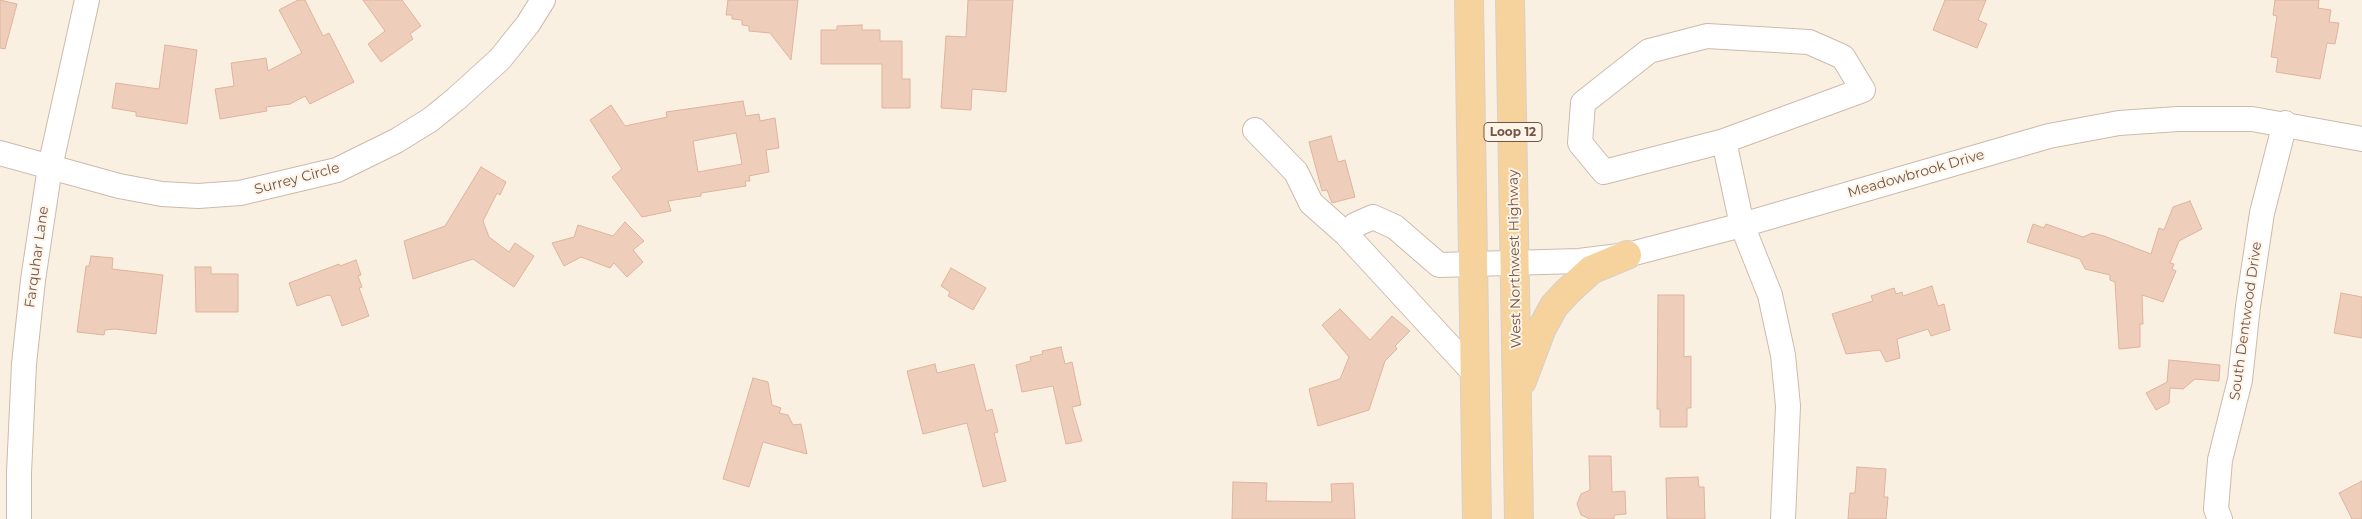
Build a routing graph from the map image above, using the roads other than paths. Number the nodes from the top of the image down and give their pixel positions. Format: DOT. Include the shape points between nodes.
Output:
graph roads {
  1 [pos="87,0"];
  2 [pos="542,0"];
  3 [pos="1469,0"];
  4 [pos="1510,0"];
  5 [pos="2285,123"];
  6 [pos="1255,130"];
  7 [pos="2362,139"];
  8 [pos="1724,140"];
  9 [pos="0,153"];
  10 [pos="50,167"];
  11 [pos="1742,225"];
  12 [pos="1346,234"];
  13 [pos="1627,255"];
  14 [pos="1474,264"];
  15 [pos="1515,264"];
  16 [pos="1475,374"];
  17 [pos="1517,395"];
  18 [pos="19,519"];
  19 [pos="1477,519"];
  20 [pos="1519,519"];
  21 [pos="1783,519"];
  22 [pos="2220,519"];
  1 -- 10 [label="street, Farquhar Lane"];
  2 -- 10 [label="street, Surrey Circle" via="500,60 456,99 396,141 337,170 240,193 198,196 162,194 119,186"];
  3 -- 14 [label="main road, Loop 12"];
  4 -- 15 [label="main road, West Northwest Highway / Loop 12"];
  5 -- 7 [label="street, Meadowbrook Drive"];
  5 -- 11 [label="street, Meadowbrook Drive" via="2252,118 2178,119 2119,123 2049,136"];
  5 -- 22 [label="street, South Dentwood Drive" via="2262,213 2240,380 2220,460 2216,509"];
  6 -- 12 [label="street" via="1296,172 1311,203"];
  8 -- 8 [label="street" via="1734,137 1864,90 1843,58 1809,42 1707,36 1648,51 1583,103 1580,142 1604,172"];
  8 -- 11 [label="street"];
  9 -- 10 [label="street, Surrey Circle"];
  10 -- 18 [label="street, Farquhar Lane" via="24,364"];
  11 -- 13 [label="street, Meadowbrook Drive"];
  11 -- 21 [label="street" via="1770,295 1783,355 1788,406"];
  12 -- 14 [label="street, Meadowbrook Drive" via="1355,225 1373,217 1395,227 1439,265"];
  12 -- 16 [label="street"];
  13 -- 15 [label="street, Meadowbrook Drive"];
  13 -- 17 [label="main road" via="1591,270 1554,306 1542,328"];
  14 -- 15 [label="street, Meadowbrook Drive"];
  14 -- 16 [label="main road, Loop 12"];
  15 -- 17 [label="main road, West Northwest Highway / Loop 12"];
  16 -- 19 [label="main road, Loop 12"];
  17 -- 20 [label="main road, West Northwest Highway / Loop 12"];
}
